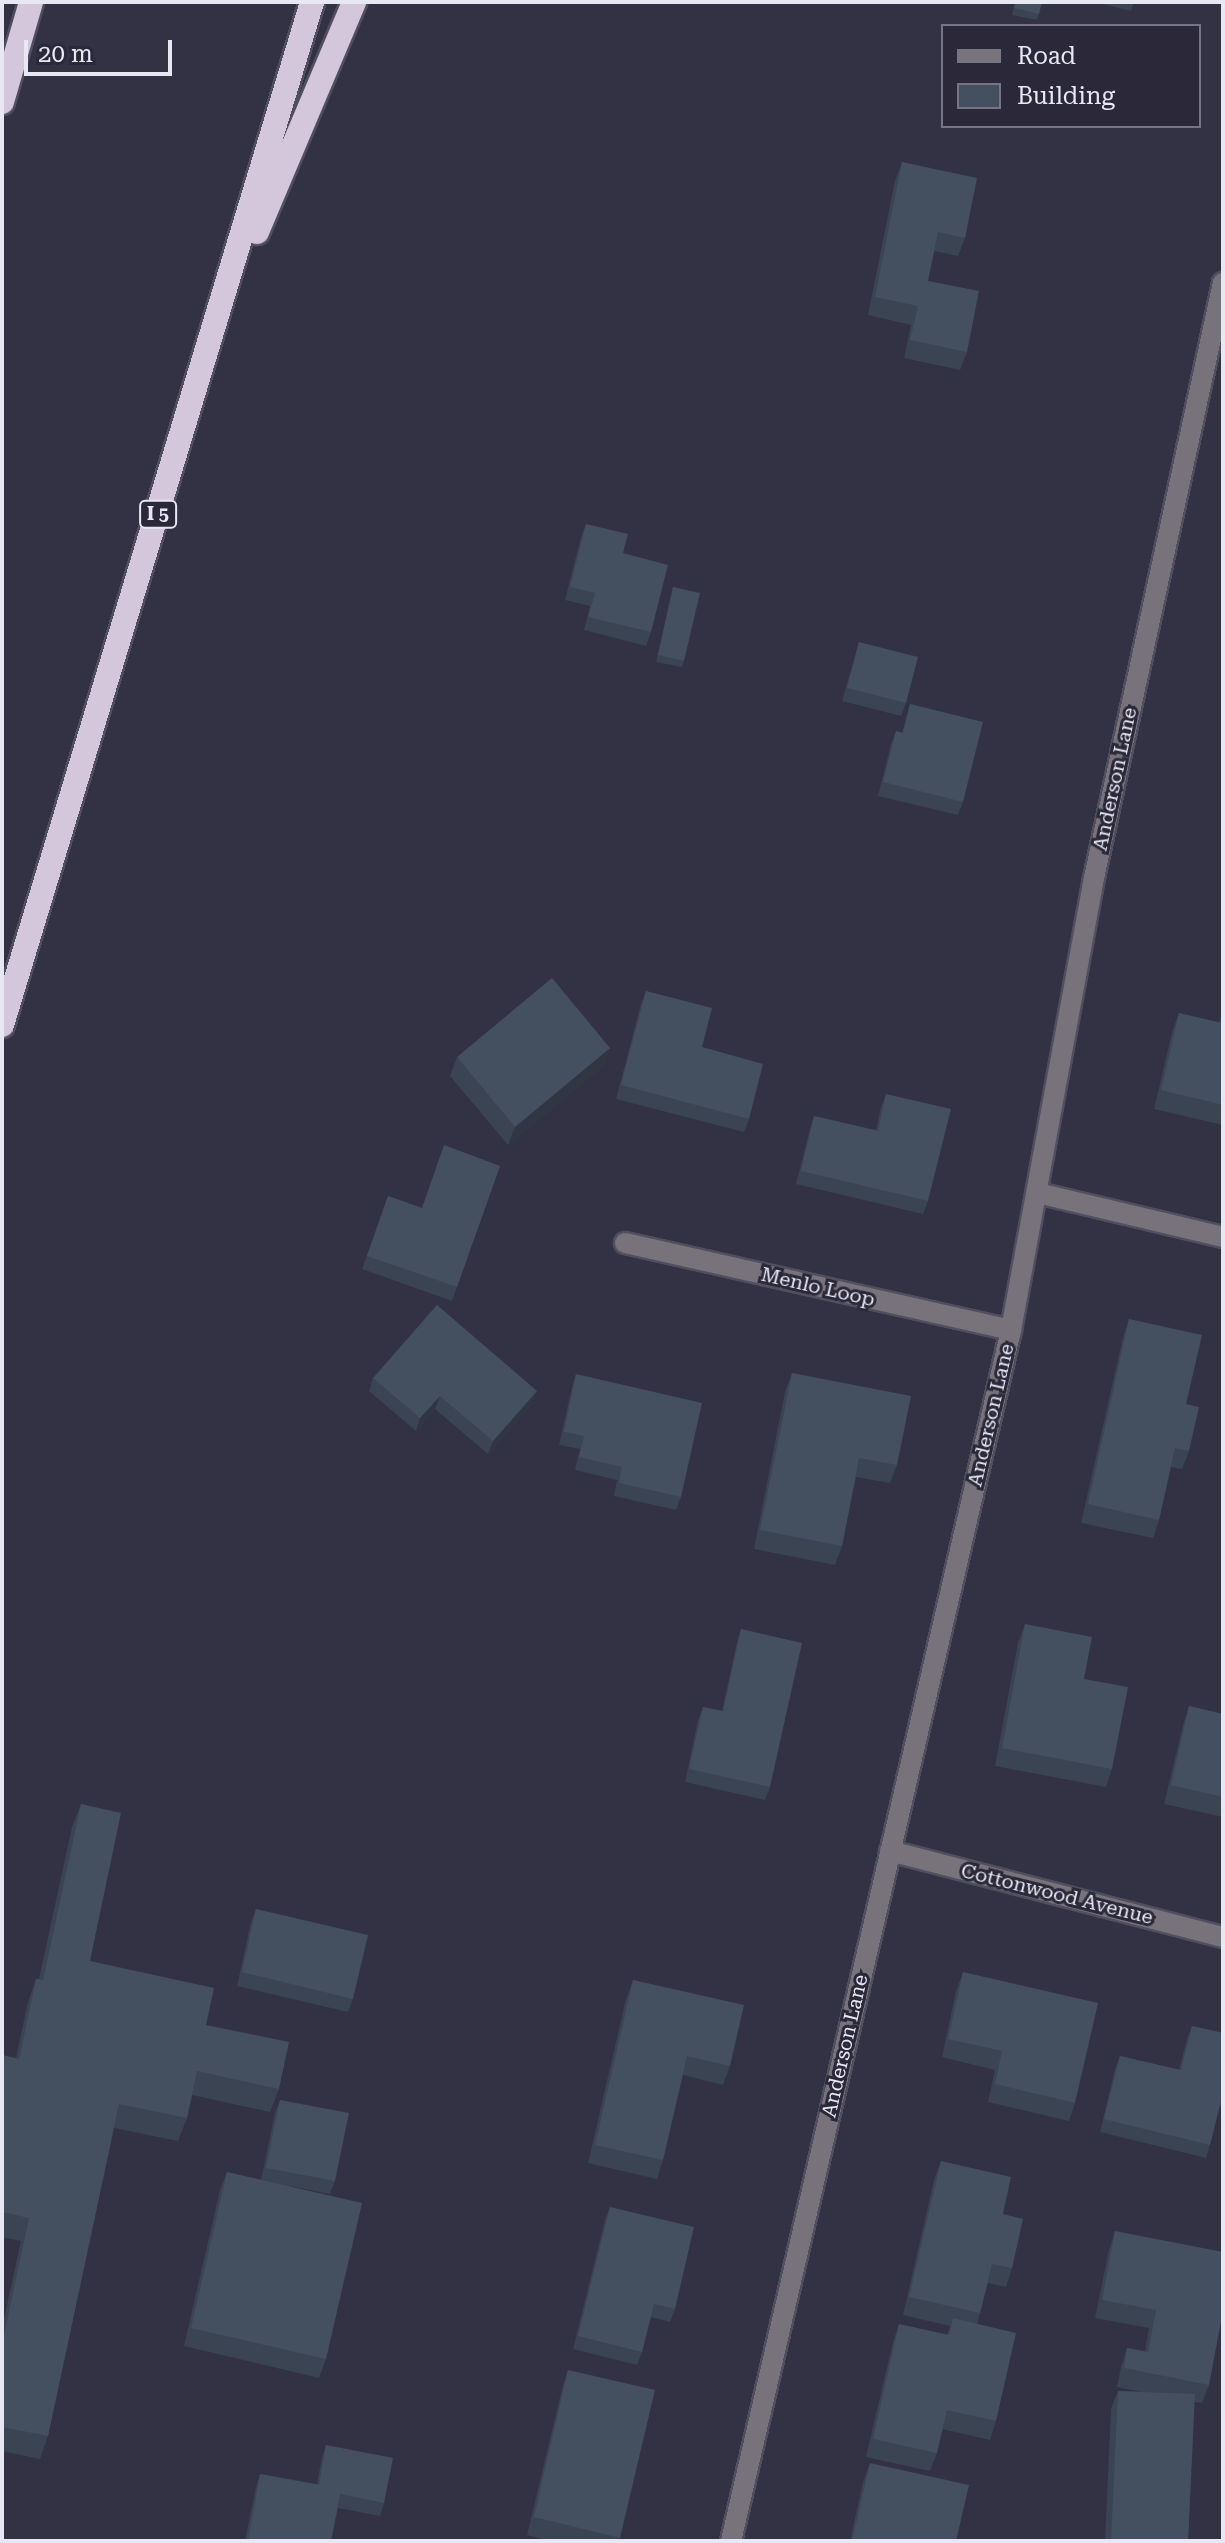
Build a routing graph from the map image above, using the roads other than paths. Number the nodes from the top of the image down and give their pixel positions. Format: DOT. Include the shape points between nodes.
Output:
graph roads {
  1 [pos="31,2"];
  2 [pos="312,2"];
  3 [pos="354,2"];
  4 [pos="2,102"];
  5 [pos="1223,283"];
  6 [pos="211,341"];
  7 [pos="2,1025"];
  8 [pos="1038,1193"];
  9 [pos="1223,1237"];
  10 [pos="625,1243"];
  11 [pos="1011,1330"];
  12 [pos="890,1851"];
  13 [pos="1223,1937"];
  14 [pos="731,2541"];
  1 -- 4 [label="highway"];
  2 -- 6 [label="highway, I 5"];
  3 -- 6 [label="highway"];
  5 -- 8 [label="street, Anderson Lane" via="1094,878"];
  6 -- 7 [label="highway, I 5"];
  8 -- 9 [label="street"];
  8 -- 11 [label="street, Anderson Lane"];
  10 -- 11 [label="street, Menlo Loop"];
  11 -- 12 [label="street, Anderson Lane"];
  12 -- 13 [label="street, Cottonwood Avenue"];
  12 -- 14 [label="street, Anderson Lane"];
}
